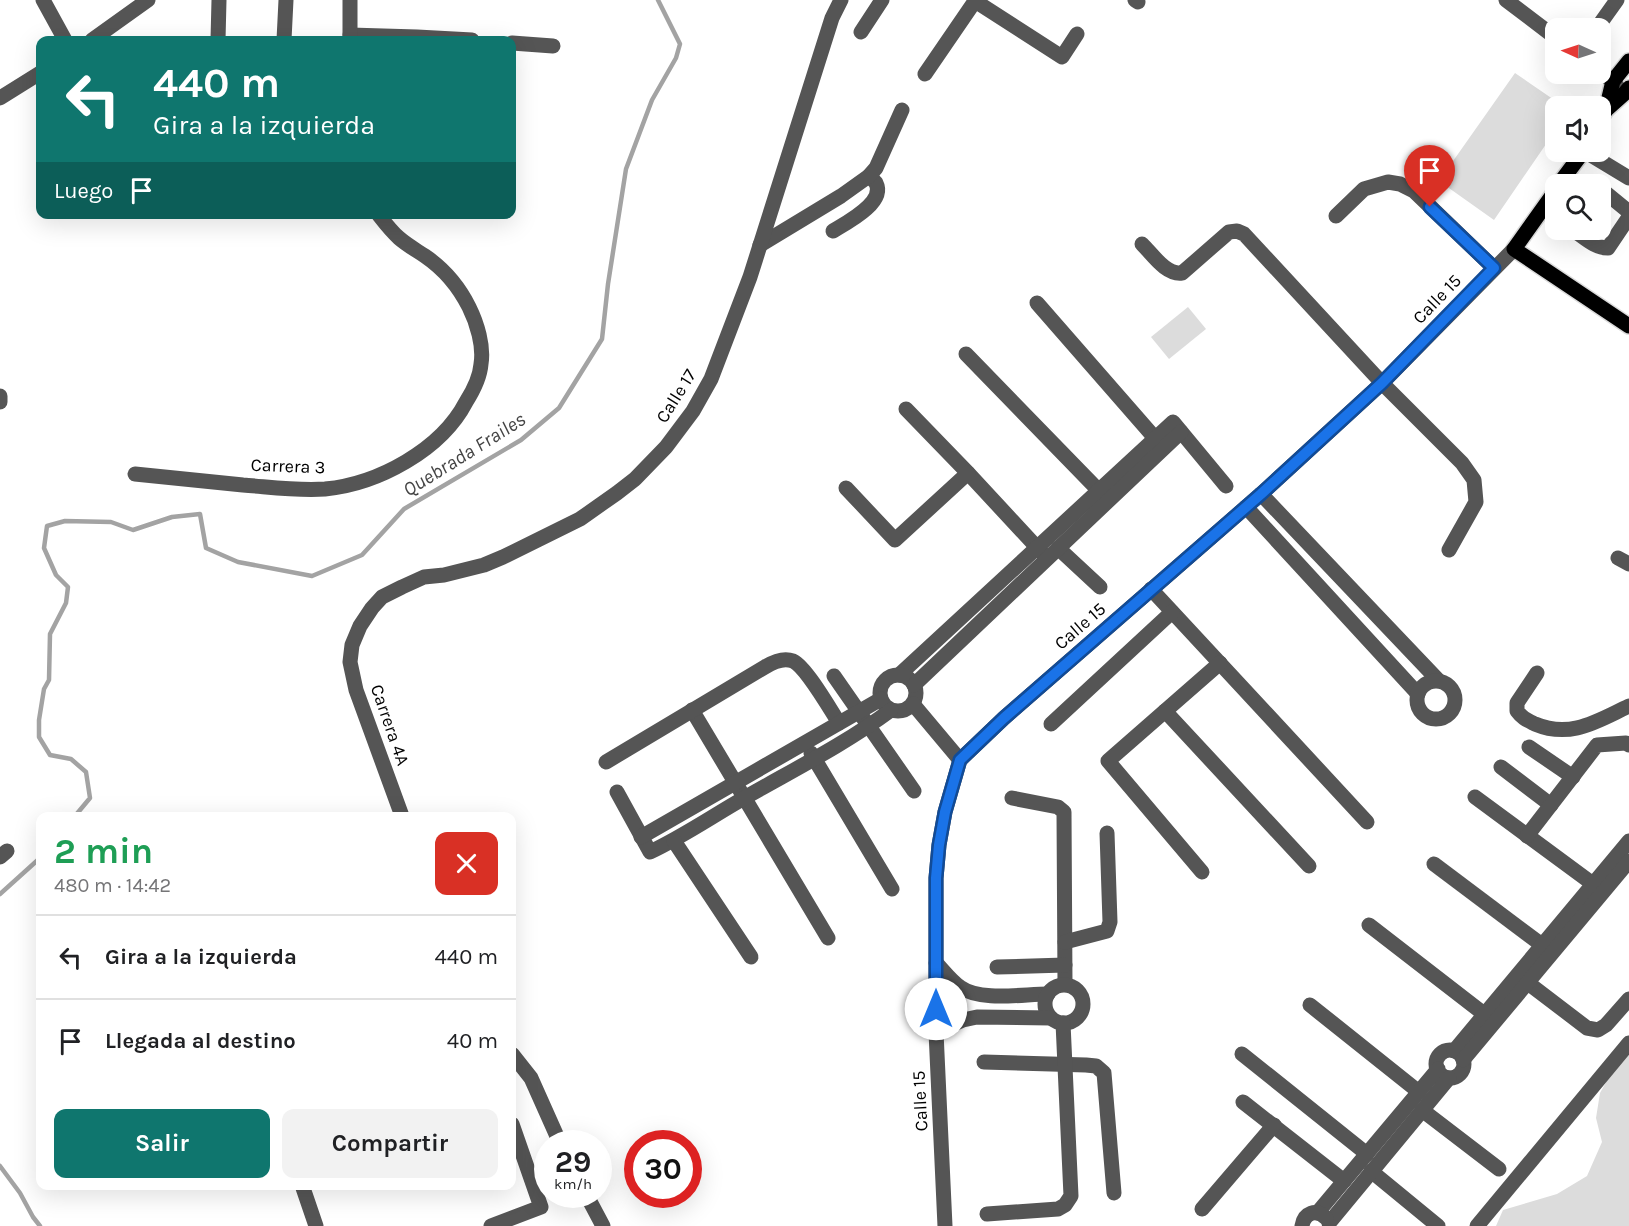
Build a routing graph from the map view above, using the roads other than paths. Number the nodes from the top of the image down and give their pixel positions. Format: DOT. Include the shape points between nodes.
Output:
graph roads {
  1 [pos="43,0"];
  2 [pos="148,0"];
  3 [pos="219,0"];
  4 [pos="286,0"];
  5 [pos="350,0"];
  6 [pos="841,0"];
  7 [pos="882,0"];
  8 [pos="1506,0"];
  9 [pos="1617,0"];
  10 [pos="987,4"];
  11 [pos="1604,18"];
  12 [pos="1545,30"];
  13 [pos="861,32"];
  14 [pos="1077,34"];
  15 [pos="64,36"];
  16 [pos="98,36"];
  17 [pos="218,36"];
  18 [pos="284,36"];
  19 [pos="350,36"];
  20 [pos="516,43"];
  21 [pos="553,46"];
  22 [pos="1629,61"];
  23 [pos="1611,73"];
  24 [pos="925,74"];
  25 [pos="36,76"];
  26 [pos="1611,79"];
  27 [pos="1627,91"];
  28 [pos="0,98"];
  29 [pos="1611,107"];
  30 [pos="902,110"];
  31 [pos="1576,162"];
  32 [pos="1602,162"];
  33 [pos="1567,174"];
  34 [pos="869,176"];
  35 [pos="1628,176"];
  36 [pos="1611,197"];
  37 [pos="1545,205"];
  38 [pos="1629,212"];
  39 [pos="1336,216"];
  40 [pos="1629,217"];
  41 [pos="382,219"];
  42 [pos="833,231"];
  43 [pos="1587,240"];
  44 [pos="1142,244"];
  45 [pos="760,245"];
  46 [pos="1514,249"];
  47 [pos="1494,268"];
  48 [pos="1037,303"];
  49 [pos="1629,326"];
  50 [pos="966,354"];
  51 [pos="1382,383"];
  52 [pos="0,396"];
  53 [pos="0,402"];
  54 [pos="906,409"];
  55 [pos="1160,443"];
  56 [pos="968,473"];
  57 [pos="135,474"];
  58 [pos="1226,486"];
  59 [pos="846,488"];
  60 [pos="1261,494"];
  61 [pos="1104,496"];
  62 [pos="1246,507"];
  63 [pos="1449,550"];
  64 [pos="1047,552"];
  65 [pos="1100,587"];
  66 [pos="1152,589"];
  67 [pos="1172,612"];
  68 [pos="352,645"];
  69 [pos="1220,663"];
  70 [pos="1537,672"];
  71 [pos="899,675"];
  72 [pos="834,676"];
  73 [pos="1438,680"];
  74 [pos="914,685"];
  75 [pos="1418,694"];
  76 [pos="913,704"];
  77 [pos="886,705"];
  78 [pos="1629,706"];
  79 [pos="692,710"];
  80 [pos="1165,711"];
  81 [pos="858,712"];
  82 [pos="839,723"];
  83 [pos="1051,724"];
  84 [pos="869,726"];
  85 [pos="804,742"];
  86 [pos="1628,743"];
  87 [pos="1529,747"];
  88 [pos="814,760"];
  89 [pos="960,760"];
  90 [pos="606,762"];
  91 [pos="1501,767"];
  92 [pos="1573,777"];
  93 [pos="735,782"];
  94 [pos="914,791"];
  95 [pos="617,792"];
  96 [pos="1474,797"];
  97 [pos="745,798"];
  98 [pos="1012,798"];
  99 [pos="1551,805"];
  100 [pos="401,812"];
  101 [pos="1366,822"];
  102 [pos="1107,833"];
  103 [pos="1527,836"];
  104 [pos="641,837"];
  105 [pos="674,841"];
  106 [pos="1629,841"];
  107 [pos="1629,861"];
  108 [pos="1434,864"];
  109 [pos="1309,866"];
  110 [pos="1202,872"];
  111 [pos="1624,878"];
  112 [pos="1593,884"];
  113 [pos="892,889"];
  114 [pos="1369,925"];
  115 [pos="828,938"];
  116 [pos="1065,942"];
  117 [pos="1542,945"];
  118 [pos="751,957"];
  119 [pos="936,963"];
  120 [pos="1065,965"];
  121 [pos="997,967"];
  122 [pos="1528,983"];
  123 [pos="1065,984"];
  124 [pos="1048,993"];
  125 [pos="1629,999"];
  126 [pos="1310,1005"];
  127 [pos="1484,1014"];
  128 [pos="1057,1020"];
  129 [pos="936,1032"];
  130 [pos="1629,1043"];
  131 [pos="1242,1054"];
  132 [pos="1458,1055"];
  133 [pos="516,1059"];
  134 [pos="984,1062"];
  135 [pos="1065,1065"];
  136 [pos="1443,1073"];
  137 [pos="1419,1092"];
  138 [pos="1243,1101"];
  139 [pos="1422,1110"];
  140 [pos="1274,1125"];
  141 [pos="554,1130"];
  142 [pos="516,1135"];
  143 [pos="1366,1154"];
  144 [pos="1499,1169"];
  145 [pos="1371,1171"];
  146 [pos="1344,1181"];
  147 [pos="304,1190"];
  148 [pos="1114,1192"];
  149 [pos="593,1208"];
  150 [pos="1202,1209"];
  151 [pos="987,1214"];
  152 [pos="1325,1220"];
  153 [pos="316,1226"];
  154 [pos="491,1226"];
  155 [pos="603,1226"];
  156 [pos="945,1226"];
  157 [pos="1302,1226"];
  158 [pos="1438,1226"];
  159 [pos="1477,1226"];
  1 -- 15 [label="street"];
  2 -- 16 [label="street"];
  3 -- 17 [label="street"];
  4 -- 18 [label="street"];
  5 -- 19 [label="street"];
  6 -- 45 [label="street, Calle 17"];
  7 -- 13 [label="street"];
  8 -- 12 [label="street"];
  9 -- 11 [label="street"];
  10 -- 14 [label="street" via="1062,57"];
  10 -- 24 [label="street" via="975,1"];
  20 -- 21 [label="street"];
  22 -- 23 [label="main road"];
  25 -- 28 [label="street"];
  26 -- 27 [label="street"];
  27 -- 29 [label="main road"];
  30 -- 34 [label="street"];
  31 -- 33 [label="main road"];
  32 -- 35 [label="street"];
  34 -- 42 [label="street" via="876,183 874,202"];
  34 -- 45 [label="street"];
  36 -- 38 [label="street"];
  37 -- 46 [label="main road, Calle 15"];
  39 -- 47 [label="street" via="1364,189 1388,182 1400,184 1413,191"];
  40 -- 43 [label="street" via="1608,248"];
  41 -- 57 [label="street, Carrera 3" via="399,238 446,274 463,296 475,322 482,364 464,408 444,433 400,465 361,481 327,489 292,490"];
  44 -- 51 [label="street" via="1175,274 1182,273 1229,232 1244,234"];
  45 -- 68 [label="street, Calle 17" via="711,379 666,447 635,479 580,519 503,557 484,565 424,577 382,597 360,626"];
  46 -- 47 [label="street, Calle 15"];
  46 -- 49 [label="main road"];
  47 -- 51 [label="street, Calle 15"];
  48 -- 55 [label="street"];
  50 -- 61 [label="street"];
  51 -- 60 [label="street, Calle 15"];
  51 -- 63 [label="street" via="1474,480 1476,502"];
  52 -- 53 [label="street"];
  54 -- 56 [label="street"];
  55 -- 58 [label="street" via="1177,427"];
  55 -- 61 [label="street"];
  56 -- 59 [label="street" via="895,540"];
  56 -- 64 [label="street"];
  60 -- 62 [label="street, Calle 15"];
  60 -- 73 [label="street"];
  61 -- 64 [label="street"];
  61 -- 64 [label="street"];
  62 -- 66 [label="street, Calle 15"];
  62 -- 75 [label="street"];
  64 -- 65 [label="street"];
  64 -- 71 [label="street"];
  64 -- 74 [label="street"];
  66 -- 67 [label="street"];
  66 -- 89 [label="street, Calle 15"];
  67 -- 69 [label="street"];
  67 -- 83 [label="street"];
  68 -- 100 [label="street, Carrera 4A" via="350,662 356,690"];
  69 -- 80 [label="street"];
  69 -- 101 [label="street"];
  70 -- 78 [label="street" via="1517,703 1517,711 1522,718 1542,727 1563,731 1584,727"];
  71 -- 74 [label="street"];
  71 -- 77 [label="street" via="884,682 880,693"];
  72 -- 81 [label="street"];
  73 -- 75 [label="street" via="1422,686"];
  73 -- 75 [label="street" via="1454,690 1454,709 1447,716 1429,718 1421,712"];
  74 -- 76 [label="street"];
  76 -- 77 [label="street" via="902,711"];
  76 -- 89 [label="street"];
  77 -- 81 [label="street"];
  77 -- 84 [label="street"];
  79 -- 82 [label="street" via="765,667 785,660 802,667"];
  79 -- 90 [label="street"];
  79 -- 93 [label="street"];
  80 -- 109 [label="street"];
  80 -- 110 [label="street" via="1108,761"];
  81 -- 82 [label="street"];
  81 -- 84 [label="street"];
  82 -- 85 [label="street"];
  84 -- 88 [label="street"];
  84 -- 94 [label="street"];
  85 -- 88 [label="street"];
  85 -- 93 [label="street"];
  86 -- 92 [label="street" via="1597,746"];
  87 -- 92 [label="street"];
  88 -- 97 [label="street"];
  88 -- 113 [label="street"];
  89 -- 119 [label="street, Calle 15" via="939,845"];
  91 -- 99 [label="street"];
  92 -- 99 [label="street"];
  93 -- 97 [label="street"];
  93 -- 104 [label="street"];
  95 -- 104 [label="street"];
  96 -- 103 [label="street"];
  97 -- 105 [label="street"];
  97 -- 115 [label="street"];
  98 -- 116 [label="street" via="1058,807 1064,812"];
  99 -- 103 [label="street"];
  102 -- 116 [label="street" via="1107,931"];
  103 -- 112 [label="street"];
  104 -- 105 [label="street" via="650,852"];
  105 -- 118 [label="street"];
  106 -- 112 [label="street"];
  107 -- 111 [label="street"];
  108 -- 117 [label="street"];
  111 -- 122 [label="street"];
  112 -- 117 [label="street"];
  114 -- 127 [label="street"];
  116 -- 120 [label="street"];
  117 -- 127 [label="street"];
  119 -- 124 [label="street" via="960,988 974,994"];
  119 -- 129 [label="street, Calle 15"];
  120 -- 121 [label="street"];
  120 -- 123 [label="street"];
  122 -- 125 [label="street" via="1587,1028 1598,1030"];
  122 -- 132 [label="street"];
  123 -- 124 [label="street"];
  123 -- 128 [label="street" via="1077,989 1083,1001 1080,1014 1070,1022"];
  124 -- 128 [label="street" via="1045,1006"];
  126 -- 137 [label="street"];
  127 -- 132 [label="street"];
  128 -- 129 [label="street" via="977,1017"];
  128 -- 135 [label="street"];
  129 -- 156 [label="street, Calle 15"];
  130 -- 159 [label="street"];
  131 -- 143 [label="street"];
  132 -- 136 [label="street" via="1464,1065 1461,1073 1453,1077"];
  132 -- 136 [label="street" via="1449,1050 1441,1054 1437,1061"];
  133 -- 141 [label="street" via="531,1078"];
  134 -- 135 [label="street"];
  135 -- 148 [label="street" via="1096,1066 1104,1073"];
  135 -- 151 [label="street" via="1071,1196 1058,1209"];
  136 -- 137 [label="street"];
  136 -- 139 [label="street"];
  137 -- 143 [label="street"];
  138 -- 140 [label="street"];
  139 -- 144 [label="street"];
  139 -- 145 [label="street"];
  140 -- 146 [label="street"];
  140 -- 150 [label="street"];
  142 -- 154 [label="street" via="541,1207"];
  143 -- 146 [label="street"];
  145 -- 152 [label="street"];
  145 -- 158 [label="street"];
  146 -- 152 [label="street"];
  147 -- 153 [label="street"];
  149 -- 155 [label="street"];
  152 -- 157 [label="street" via="1310,1213"];
}
